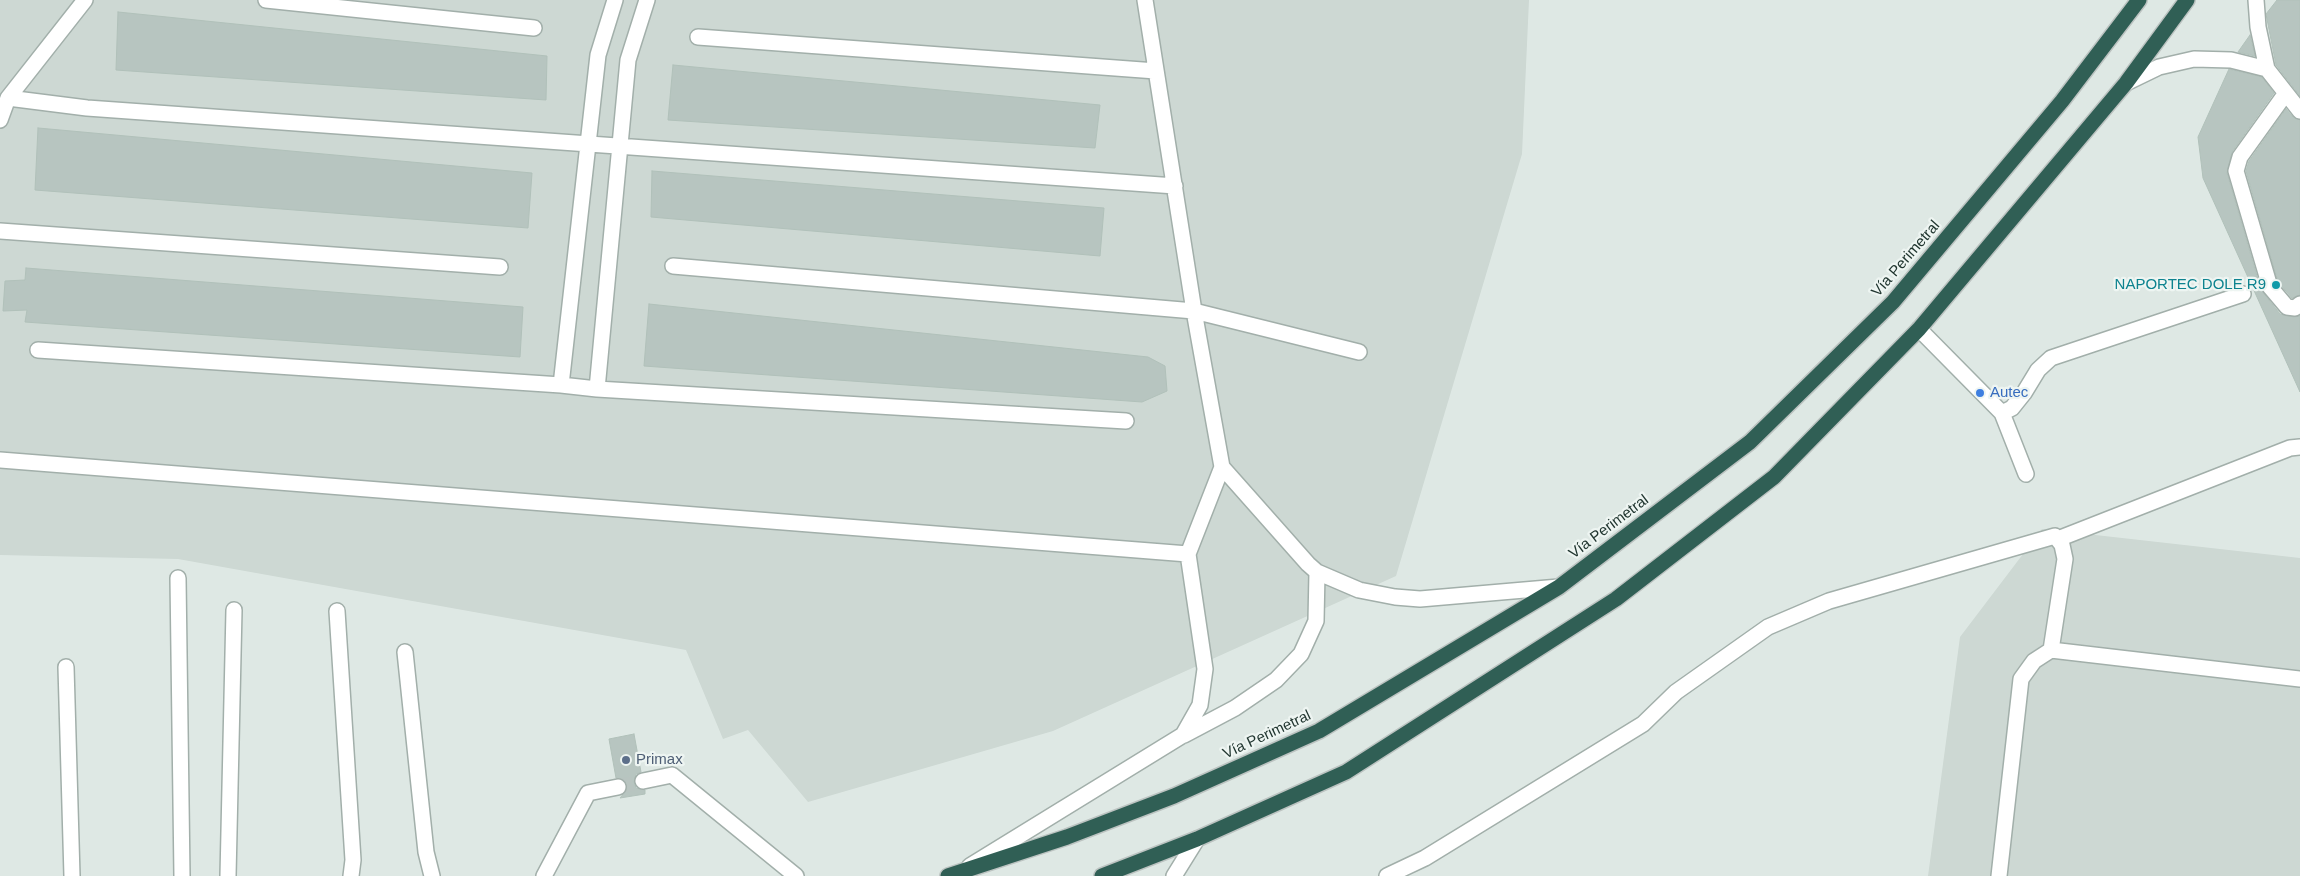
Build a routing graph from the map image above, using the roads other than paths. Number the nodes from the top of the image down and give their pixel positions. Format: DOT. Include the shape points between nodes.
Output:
graph roads {
  1 [pos="85,0"];
  2 [pos="266,0"];
  3 [pos="616,0"];
  4 [pos="647,0"];
  5 [pos="1145,0"];
  6 [pos="2140,0"];
  7 [pos="2187,0"];
  8 [pos="2256,0"];
  9 [pos="534,28"];
  10 [pos="698,37"];
  11 [pos="2267,69"];
  12 [pos="1156,71"];
  13 [pos="2126,83"];
  14 [pos="2286,93"];
  15 [pos="8,98"];
  16 [pos="2300,111"];
  17 [pos="0,120"];
  18 [pos="589,142"];
  19 [pos="620,144"];
  20 [pos="1174,186"];
  21 [pos="0,231"];
  22 [pos="673,266"];
  23 [pos="500,267"];
  24 [pos="2242,294"];
  25 [pos="2300,304"];
  26 [pos="1194,311"];
  27 [pos="1919,329"];
  28 [pos="38,350"];
  29 [pos="1359,352"];
  30 [pos="561,385"];
  31 [pos="597,390"];
  32 [pos="2002,413"];
  33 [pos="1126,420"];
  34 [pos="2300,447"];
  35 [pos="0,460"];
  36 [pos="1222,467"];
  37 [pos="2026,474"];
  38 [pos="2058,538"];
  39 [pos="1188,554"];
  40 [pos="1317,572"];
  41 [pos="178,578"];
  42 [pos="1559,587"];
  43 [pos="234,610"];
  44 [pos="337,612"];
  45 [pos="2051,650"];
  46 [pos="405,652"];
  47 [pos="66,667"];
  48 [pos="2300,679"];
  49 [pos="1183,735"];
  50 [pos="643,781"];
  51 [pos="618,787"];
  52 [pos="1197,839"];
  53 [pos="953,875"];
  54 [pos="72,876"];
  55 [pos="182,876"];
  56 [pos="228,876"];
  57 [pos="351,876"];
  58 [pos="432,876"];
  59 [pos="544,876"];
  60 [pos="796,876"];
  61 [pos="1102,876"];
  62 [pos="1174,876"];
  63 [pos="1388,876"];
  64 [pos="1999,876"];
  1 -- 15 [label="lane"];
  2 -- 9 [label="lane"];
  3 -- 18 [label="lane" via="598,55"];
  4 -- 19 [label="lane" via="628,60"];
  5 -- 12 [label="lane"];
  6 -- 42 [label="highway, Vía Perimetral" via="2062,101 1894,302 1750,442"];
  7 -- 13 [label="highway"];
  8 -- 11 [label="lane"];
  10 -- 12 [label="lane"];
  11 -- 13 [label="lane" via="2231,60 2194,59 2158,67"];
  11 -- 14 [label="lane"];
  12 -- 20 [label="lane"];
  13 -- 27 [label="highway"];
  14 -- 16 [label="lane"];
  14 -- 25 [label="lane" via="2240,156 2236,170 2270,287 2287,307 2295,308"];
  15 -- 17 [label="lane"];
  15 -- 18 [label="lane" via="87,108"];
  18 -- 19 [label="lane"];
  18 -- 30 [label="lane"];
  19 -- 20 [label="lane"];
  19 -- 31 [label="lane"];
  20 -- 26 [label="lane"];
  21 -- 23 [label="lane"];
  22 -- 26 [label="lane"];
  24 -- 32 [label="lane" via="2051,358 2038,370 2012,408"];
  26 -- 29 [label="lane"];
  26 -- 36 [label="lane"];
  27 -- 32 [label="lane"];
  27 -- 52 [label="highway" via="1774,477 1616,599 1346,772"];
  28 -- 30 [label="lane"];
  30 -- 31 [label="lane"];
  31 -- 33 [label="lane"];
  32 -- 37 [label="lane"];
  34 -- 38 [label="lane" via="2290,448"];
  35 -- 39 [label="lane"];
  36 -- 39 [label="lane"];
  36 -- 40 [label="lane"];
  38 -- 45 [label="lane" via="2065,559"];
  38 -- 63 [label="lane" via="2050,536 1828,601 1768,628 1676,692 1643,724 1425,858"];
  39 -- 49 [label="lane" via="1205,670 1200,705"];
  40 -- 42 [label="lane" via="1359,590 1420,599"];
  40 -- 49 [label="lane" via="1316,621 1301,654 1276,680 1234,708"];
  41 -- 55 [label="lane"];
  42 -- 53 [label="highway, Vía Perimetral" via="1319,731 1174,796 1067,837"];
  43 -- 56 [label="lane"];
  44 -- 57 [label="lane"];
  45 -- 48 [label="lane"];
  45 -- 64 [label="lane" via="2034,661 2020,679"];
  46 -- 58 [label="lane" via="426,852"];
  47 -- 54 [label="lane"];
  49 -- 53 [label="lane"];
  50 -- 60 [label="lane" via="672,775"];
  51 -- 59 [label="lane" via="588,793"];
  52 -- 61 [label="highway"];
  52 -- 62 [label="lane"];
}
